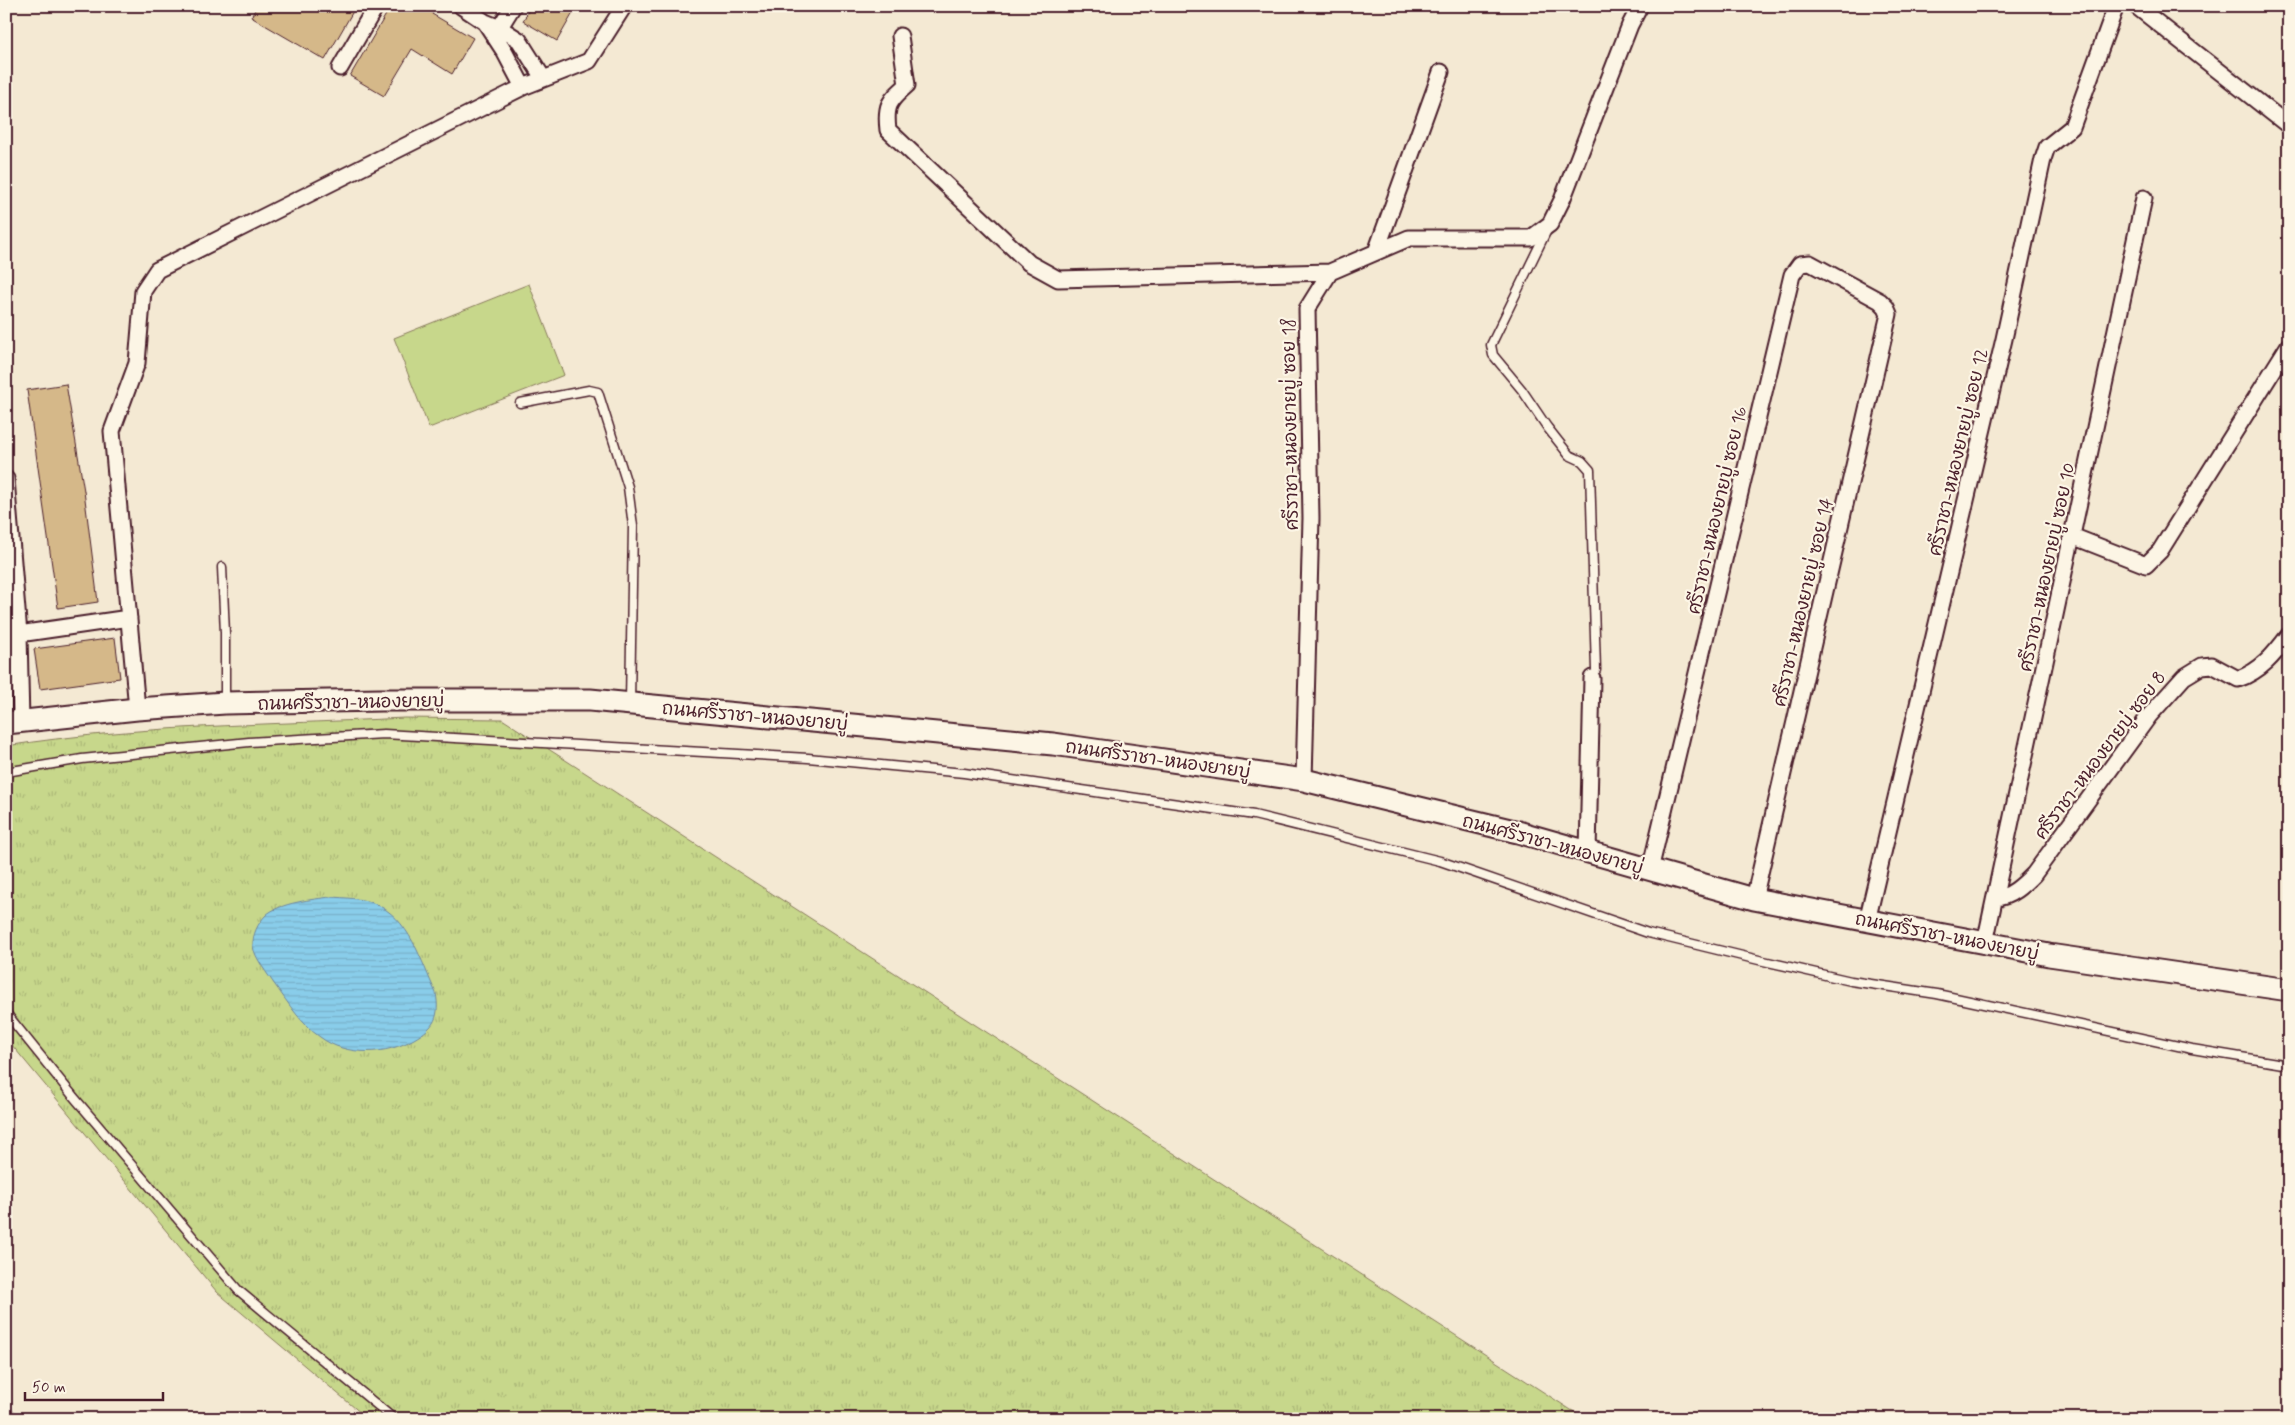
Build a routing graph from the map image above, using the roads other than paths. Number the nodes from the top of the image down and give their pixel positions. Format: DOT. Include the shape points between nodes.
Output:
graph roads {
  1 [pos="376,6"];
  2 [pos="461,6"];
  3 [pos="513,6"];
  4 [pos="624,6"];
  5 [pos="1640,6"];
  6 [pos="2116,6"];
  7 [pos="2136,6"];
  8 [pos="497,32"];
  9 [pos="900,36"];
  10 [pos="340,68"];
  11 [pos="1440,72"];
  12 [pos="544,78"];
  13 [pos="523,87"];
  14 [pos="2289,126"];
  15 [pos="2144,198"];
  16 [pos="1550,224"];
  17 [pos="1376,252"];
  18 [pos="1330,272"];
  19 [pos="1889,314"];
  20 [pos="2289,345"];
  21 [pos="520,403"];
  22 [pos="6,479"];
  23 [pos="2072,536"];
  24 [pos="222,567"];
  25 [pos="129,618"];
  26 [pos="19,634"];
  27 [pos="2289,636"];
  28 [pos="1594,674"];
  29 [pos="225,703"];
  30 [pos="630,704"];
  31 [pos="137,710"];
  32 [pos="14,723"];
  33 [pos="6,772"];
  34 [pos="1304,780"];
  35 [pos="1588,852"];
  36 [pos="1650,870"];
  37 [pos="1995,898"];
  38 [pos="1754,899"];
  39 [pos="1867,921"];
  40 [pos="1986,943"];
  41 [pos="2289,990"];
  42 [pos="6,1012"];
  43 [pos="2289,1065"];
  44 [pos="394,1419"];
  1 -- 10 [label="street"];
  2 -- 8 [label="street"];
  3 -- 8 [label="street"];
  4 -- 12 [label="street" via="589,60"];
  5 -- 16 [label="street"];
  6 -- 39 [label="street, ศรีราชา-หนองยายบู่ ซอย 12" via="2072,127 2047,146 2043,159 2004,339"];
  7 -- 14 [label="street"];
  8 -- 12 [label="street" via="520,40"];
  8 -- 13 [label="street"];
  9 -- 18 [label="street" via="907,85 890,100 886,112 888,130 1030,263 1058,279"];
  11 -- 17 [label="street"];
  12 -- 13 [label="street"];
  13 -- 25 [label="street" via="157,270 144,291 138,363 112,431"];
  15 -- 23 [label="street, ศรีราชา-หนองยายบู่ ซอย 10"];
  16 -- 17 [label="street" via="1531,238 1408,238"];
  16 -- 28 [label="lane" via="1491,348 1547,427 1570,455 1590,470"];
  17 -- 18 [label="street"];
  18 -- 34 [label="street, ศรีราชา-หนองยายบู่ ซอย 18" via="1307,308 1311,518"];
  19 -- 36 [label="street, ศรีราชา-หนองยายบู่ ซอย 16" via="1880,301 1810,263 1803,262 1794,270"];
  19 -- 38 [label="street, ศรีราชา-หนองยายบู่ ซอย 14"];
  20 -- 23 [label="street" via="2160,551 2146,565"];
  21 -- 30 [label="lane" via="589,390 598,392 628,488 633,526"];
  22 -- 26 [label="street"];
  23 -- 37 [label="street, ศรีราชา-หนองยายบู่ ซอย 10"];
  24 -- 29 [label="lane"];
  25 -- 26 [label="street"];
  25 -- 31 [label="street"];
  26 -- 32 [label="street"];
  27 -- 37 [label="street, ศรีราชา-หนองยายบู่ ซอย 8" via="2253,674 2238,679 2212,665 2202,666 2184,676 2149,716 2034,874 2023,886 2002,898"];
  28 -- 35 [label="street"];
  29 -- 30 [label="main road, ถนนศรีราชา-หนองยายบู่" via="590,700"];
  29 -- 31 [label="main road, ถนนศรีราชา-หนองยายบู่"];
  30 -- 34 [label="main road, ถนนศรีราชา-หนองยายบู่" via="1053,744"];
  31 -- 32 [label="main road, ถนนศรีราชา-หนองยายบู่"];
  33 -- 43 [label="lane" via="82,759 249,742 384,734 808,758 964,773 1254,815 1440,862 1648,934 1851,980 1938,994 2154,1042"];
  34 -- 35 [label="main road, ถนนศรีราชา-หนองยายบู่"];
  35 -- 36 [label="main road, ถนนศรีราชา-หนองยายบู่"];
  36 -- 38 [label="main road, ถนนศรีราชา-หนองยายบู่"];
  37 -- 40 [label="street, ศรีราชา-หนองยายบู่ ซอย 10"];
  38 -- 39 [label="main road, ถนนศรีราชา-หนองยายบู่"];
  39 -- 40 [label="main road, ถนนศรีราชา-หนองยายบู่"];
  40 -- 41 [label="main road, ถนนศรีราชา-หนองยายบู่"];
  42 -- 44 [label="lane" via="238,1290"];
}
